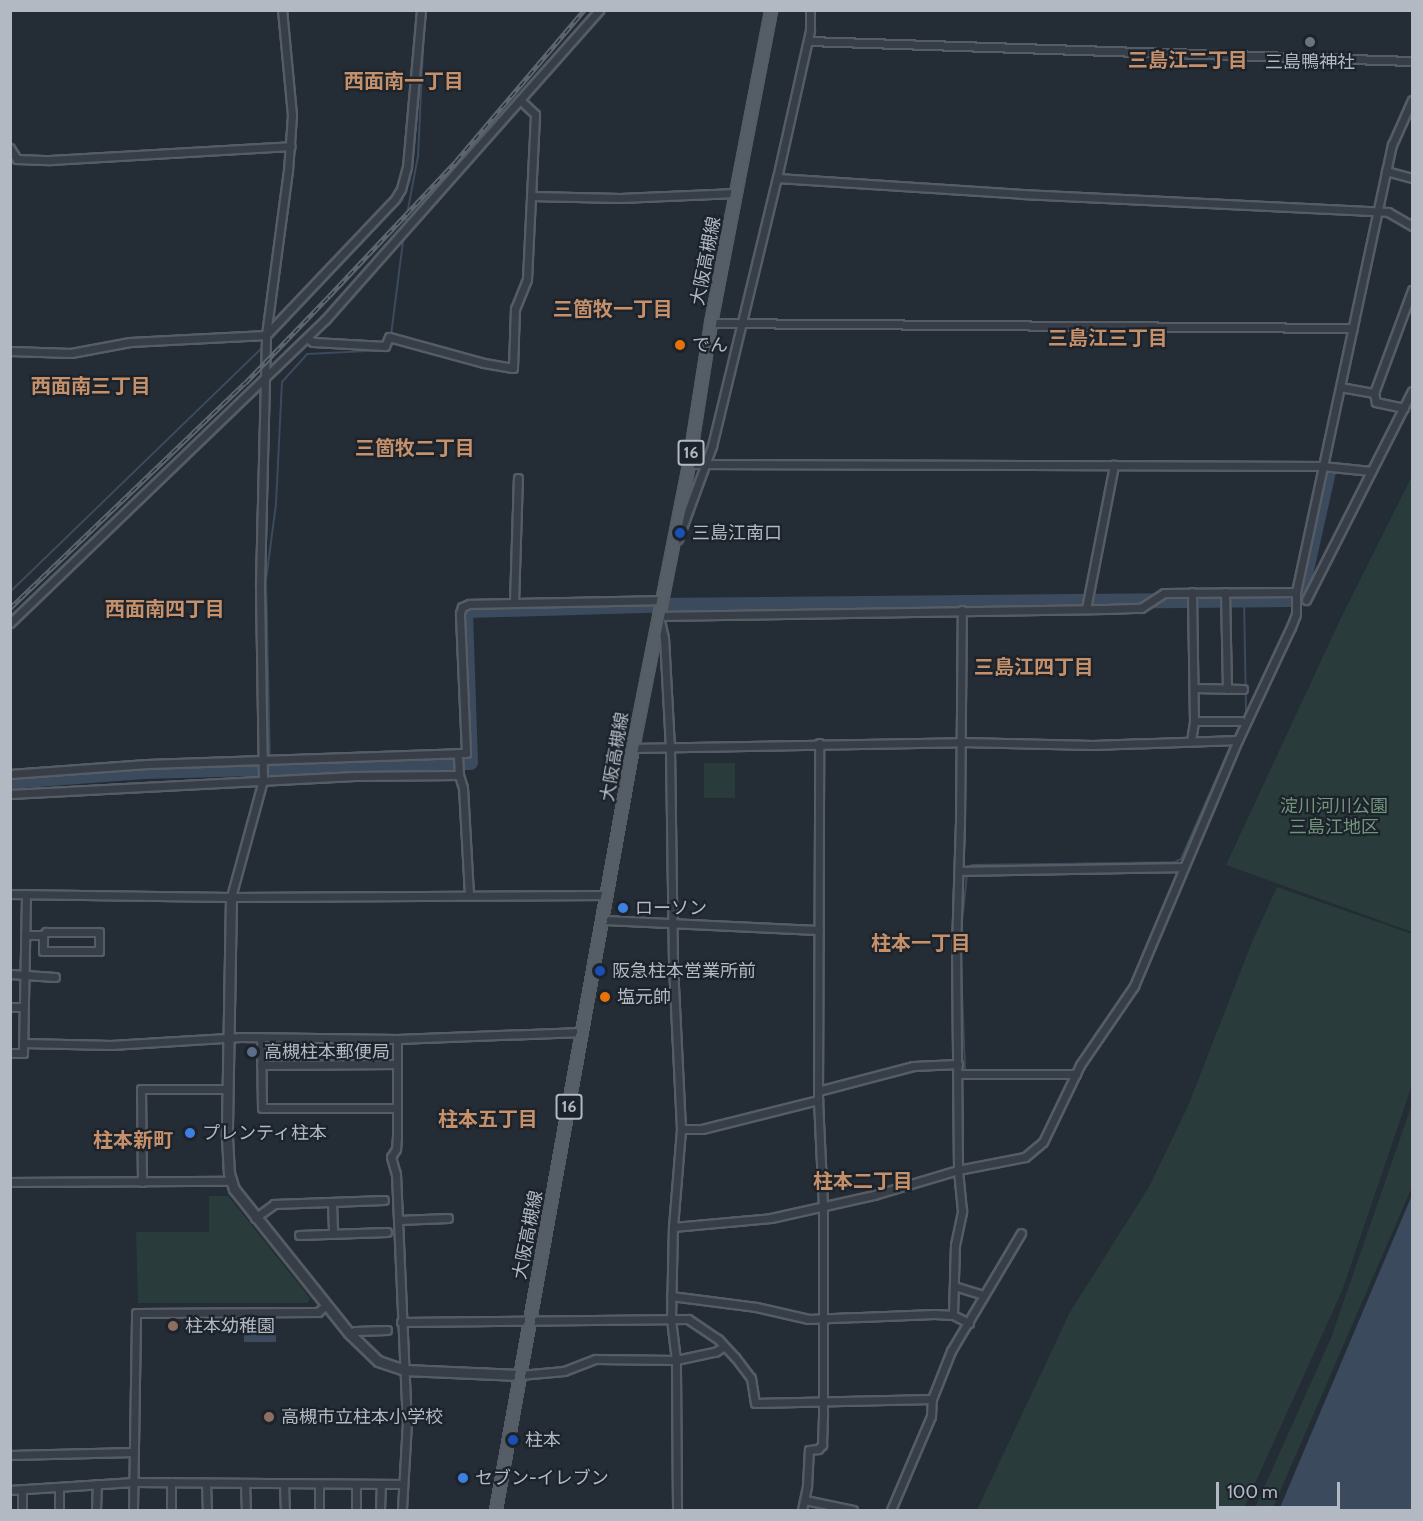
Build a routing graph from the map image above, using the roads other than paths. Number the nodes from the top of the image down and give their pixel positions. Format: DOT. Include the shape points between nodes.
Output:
graph roads {
  1 [pos="282,10"];
  2 [pos="421,10"];
  3 [pos="598,10"];
  4 [pos="771,10"];
  5 [pos="810,10"];
  6 [pos="808,41"];
  7 [pos="1413,61"];
  8 [pos="520,100"];
  9 [pos="1413,100"];
  10 [pos="291,146"];
  11 [pos="10,148"];
  12 [pos="1386,171"];
  13 [pos="777,178"];
  14 [pos="1413,178"];
  15 [pos="736,193"];
  16 [pos="531,196"];
  17 [pos="1378,212"];
  18 [pos="1413,226"];
  19 [pos="1413,290"];
  20 [pos="711,323"];
  21 [pos="741,323"];
  22 [pos="1353,328"];
  23 [pos="266,335"];
  24 [pos="307,338"];
  25 [pos="10,351"];
  26 [pos="267,375"];
  27 [pos="1340,387"];
  28 [pos="1413,392"];
  29 [pos="1374,393"];
  30 [pos="1404,408"];
  31 [pos="689,464"];
  32 [pos="705,464"];
  33 [pos="1114,465"];
  34 [pos="1322,466"];
  35 [pos="1371,471"];
  36 [pos="518,478"];
  37 [pos="668,566"];
  38 [pos="1192,592"];
  39 [pos="1225,592"];
  40 [pos="1296,592"];
  41 [pos="662,600"];
  42 [pos="1306,600"];
  43 [pos="514,603"];
  44 [pos="1086,609"];
  45 [pos="962,610"];
  46 [pos="659,615"];
  47 [pos="10,623"];
  48 [pos="1194,688"];
  49 [pos="1227,689"];
  50 [pos="1243,689"];
  51 [pos="1194,721"];
  52 [pos="1241,721"];
  53 [pos="1238,740"];
  54 [pos="1191,741"];
  55 [pos="961,742"];
  56 [pos="819,743"];
  57 [pos="633,748"];
  58 [pos="670,748"];
  59 [pos="458,753"];
  60 [pos="263,759"];
  61 [pos="10,774"];
  62 [pos="459,775"];
  63 [pos="263,780"];
  64 [pos="10,794"];
  65 [pos="1183,867"];
  66 [pos="959,871"];
  67 [pos="10,894"];
  68 [pos="26,894"];
  69 [pos="607,895"];
  70 [pos="469,896"];
  71 [pos="231,897"];
  72 [pos="603,920"];
  73 [pos="672,922"];
  74 [pos="819,930"];
  75 [pos="25,934"];
  76 [pos="43,935"];
  77 [pos="10,974"];
  78 [pos="24,974"];
  79 [pos="55,977"];
  80 [pos="10,1007"];
  81 [pos="24,1007"];
  82 [pos="582,1032"];
  83 [pos="261,1037"];
  84 [pos="229,1038"];
  85 [pos="398,1039"];
  86 [pos="23,1043"];
  87 [pos="10,1053"];
  88 [pos="398,1064"];
  89 [pos="958,1064"];
  90 [pos="261,1065"];
  91 [pos="958,1074"];
  92 [pos="1076,1074"];
  93 [pos="228,1089"];
  94 [pos="818,1091"];
  95 [pos="818,1100"];
  96 [pos="397,1108"];
  97 [pos="681,1129"];
  98 [pos="958,1170"];
  99 [pos="231,1181"];
  100 [pos="10,1182"];
  101 [pos="142,1182"];
  102 [pos="384,1200"];
  103 [pos="332,1202"];
  104 [pos="823,1206"];
  105 [pos="255,1218"];
  106 [pos="448,1218"];
  107 [pos="398,1220"];
  108 [pos="673,1227"];
  109 [pos="387,1232"];
  110 [pos="1021,1233"];
  111 [pos="333,1234"];
  112 [pos="299,1235"];
  113 [pos="954,1286"];
  114 [pos="983,1295"];
  115 [pos="671,1296"];
  116 [pos="326,1305"];
  117 [pos="953,1315"];
  118 [pos="671,1318"];
  119 [pos="823,1319"];
  120 [pos="529,1320"];
  121 [pos="402,1322"];
  122 [pos="969,1323"];
  123 [pos="387,1330"];
  124 [pos="349,1333"];
  125 [pos="723,1347"];
  126 [pos="676,1360"];
  127 [pos="404,1370"];
  128 [pos="520,1375"];
  129 [pos="932,1399"];
  130 [pos="822,1403"];
  131 [pos="134,1452"];
  132 [pos="10,1455"];
  133 [pos="134,1482"];
  134 [pos="171,1482"];
  135 [pos="207,1483"];
  136 [pos="245,1483"];
  137 [pos="96,1484"];
  138 [pos="284,1484"];
  139 [pos="319,1484"];
  140 [pos="356,1484"];
  141 [pos="381,1484"];
  142 [pos="404,1484"];
  143 [pos="59,1487"];
  144 [pos="10,1490"];
  145 [pos="22,1490"];
  146 [pos="804,1500"];
  147 [pos="22,1510"];
  148 [pos="59,1510"];
  149 [pos="96,1510"];
  150 [pos="133,1510"];
  151 [pos="171,1510"];
  152 [pos="207,1510"];
  153 [pos="246,1510"];
  154 [pos="285,1510"];
  155 [pos="319,1510"];
  156 [pos="356,1510"];
  157 [pos="380,1510"];
  158 [pos="402,1510"];
  159 [pos="495,1510"];
  160 [pos="677,1510"];
  161 [pos="802,1510"];
  162 [pos="853,1510"];
  163 [pos="891,1510"];
  1 -- 10 [label="street"];
  2 -- 23 [label="street" via="401,189"];
  3 -- 8 [label="street"];
  4 -- 15 [label="main road, 大阪高槻線 / 16"];
  5 -- 6 [label="street"];
  6 -- 7 [label="street"];
  6 -- 13 [label="street"];
  8 -- 16 [label="street" via="535,114"];
  8 -- 24 [label="street"];
  9 -- 12 [label="street" via="1392,145"];
  10 -- 11 [label="street" via="50,160 17,159"];
  10 -- 23 [label="street"];
  12 -- 14 [label="street"];
  12 -- 17 [label="street"];
  13 -- 17 [label="street"];
  13 -- 21 [label="street"];
  15 -- 16 [label="street" via="620,198"];
  15 -- 20 [label="main road, 大阪高槻線 / 16"];
  16 -- 24 [label="street" via="527,279 515,309 513,368 389,337 385,346 313,342"];
  17 -- 18 [label="street" via="1388,212"];
  17 -- 22 [label="street"];
  19 -- 29 [label="street"];
  20 -- 21 [label="street"];
  20 -- 31 [label="main road, 大阪高槻線 / 16"];
  21 -- 22 [label="street"];
  21 -- 32 [label="street"];
  22 -- 27 [label="street"];
  23 -- 25 [label="street" via="130,342 71,353"];
  23 -- 26 [label="street"];
  24 -- 26 [label="street"];
  26 -- 47 [label="street"];
  26 -- 60 [label="street" via="260,584"];
  27 -- 29 [label="street"];
  27 -- 34 [label="street"];
  28 -- 30 [label="street"];
  29 -- 30 [label="street" via="1376,402"];
  30 -- 35 [label="street"];
  31 -- 32 [label="street"];
  31 -- 37 [label="main road, 大阪高槻線 / 16"];
  32 -- 33 [label="street"];
  32 -- 37 [label="street"];
  33 -- 34 [label="street"];
  33 -- 44 [label="street"];
  34 -- 35 [label="street"];
  34 -- 40 [label="street"];
  35 -- 42 [label="street"];
  36 -- 43 [label="street"];
  37 -- 41 [label="main road, 大阪高槻線 / 16"];
  38 -- 39 [label="street"];
  38 -- 44 [label="street" via="1164,593 1140,608"];
  38 -- 48 [label="street"];
  39 -- 40 [label="street"];
  39 -- 49 [label="street"];
  40 -- 53 [label="street" via="1296,614 1291,627"];
  41 -- 43 [label="street"];
  41 -- 46 [label="main road, 大阪高槻線 / 16"];
  43 -- 59 [label="street" via="462,607 466,753"];
  44 -- 45 [label="street"];
  45 -- 46 [label="street"];
  45 -- 55 [label="street"];
  46 -- 57 [label="main road, 大阪高槻線 / 16"];
  46 -- 58 [label="street" via="664,638"];
  48 -- 49 [label="street"];
  48 -- 51 [label="street"];
  49 -- 50 [label="street"];
  51 -- 52 [label="street"];
  51 -- 54 [label="street"];
  53 -- 54 [label="street"];
  53 -- 65 [label="street"];
  54 -- 55 [label="street" via="1094,745"];
  55 -- 56 [label="street"];
  55 -- 66 [label="street"];
  56 -- 58 [label="street"];
  56 -- 74 [label="street"];
  57 -- 58 [label="street"];
  57 -- 69 [label="main road, 大阪高槻線 / 16"];
  58 -- 73 [label="street"];
  59 -- 60 [label="street"];
  59 -- 62 [label="street"];
  60 -- 61 [label="street"];
  60 -- 63 [label="street"];
  62 -- 63 [label="street"];
  62 -- 70 [label="street"];
  63 -- 64 [label="street"];
  63 -- 71 [label="street"];
  65 -- 66 [label="street"];
  65 -- 92 [label="street" via="1134,986"];
  66 -- 89 [label="street"];
  67 -- 68 [label="street"];
  68 -- 71 [label="street"];
  68 -- 75 [label="street"];
  69 -- 70 [label="street"];
  69 -- 72 [label="main road, 大阪高槻線 / 16"];
  70 -- 71 [label="street"];
  71 -- 84 [label="street"];
  72 -- 73 [label="street"];
  72 -- 82 [label="main road, 大阪高槻線 / 16"];
  73 -- 74 [label="street"];
  73 -- 97 [label="street"];
  74 -- 94 [label="street"];
  75 -- 76 [label="street"];
  75 -- 78 [label="street"];
  76 -- 76 [label="street" via="43,951 99,951 99,932"];
  77 -- 78 [label="street"];
  78 -- 79 [label="street"];
  78 -- 81 [label="street"];
  80 -- 81 [label="street"];
  81 -- 86 [label="street"];
  82 -- 85 [label="street"];
  82 -- 120 [label="main road, 大阪高槻線 / 16"];
  83 -- 84 [label="street"];
  83 -- 85 [label="street"];
  83 -- 90 [label="street"];
  84 -- 86 [label="street" via="111,1045"];
  84 -- 93 [label="street"];
  85 -- 88 [label="street"];
  86 -- 87 [label="street" via="23,1053"];
  88 -- 90 [label="street"];
  88 -- 96 [label="street"];
  89 -- 91 [label="street"];
  89 -- 94 [label="street" via="914,1066"];
  90 -- 96 [label="street" via="262,1108"];
  91 -- 92 [label="street"];
  91 -- 98 [label="street"];
  92 -- 98 [label="street" via="1043,1142 1025,1157"];
  93 -- 99 [label="street"];
  93 -- 101 [label="street" via="141,1089"];
  94 -- 95 [label="street"];
  95 -- 97 [label="street" via="702,1129"];
  95 -- 104 [label="street"];
  96 -- 107 [label="street" via="397,1143 391,1157 396,1174"];
  97 -- 108 [label="street"];
  98 -- 104 [label="street"];
  98 -- 113 [label="street" via="962,1211 955,1245"];
  99 -- 101 [label="street"];
  99 -- 105 [label="street"];
  100 -- 101 [label="street"];
  102 -- 103 [label="street"];
  103 -- 105 [label="street" via="274,1204"];
  103 -- 111 [label="street"];
  104 -- 108 [label="street" via="771,1218"];
  104 -- 119 [label="street"];
  105 -- 116 [label="street"];
  106 -- 107 [label="street"];
  107 -- 121 [label="street"];
  108 -- 115 [label="street"];
  109 -- 111 [label="street"];
  110 -- 114 [label="street"];
  111 -- 112 [label="street"];
  113 -- 114 [label="street"];
  113 -- 117 [label="street"];
  114 -- 122 [label="street"];
  115 -- 118 [label="street"];
  115 -- 119 [label="street"];
  116 -- 124 [label="street"];
  116 -- 131 [label="street" via="318,1312 136,1313"];
  117 -- 119 [label="street"];
  117 -- 122 [label="street"];
  118 -- 120 [label="street"];
  118 -- 125 [label="street" via="688,1319 701,1326"];
  118 -- 126 [label="street"];
  119 -- 130 [label="street"];
  120 -- 121 [label="street"];
  120 -- 128 [label="main road, 大阪高槻線 / 16"];
  121 -- 127 [label="street"];
  122 -- 129 [label="street" via="951,1351"];
  123 -- 124 [label="street"];
  124 -- 127 [label="street" via="378,1361"];
  125 -- 126 [label="street"];
  125 -- 130 [label="street" via="751,1378 755,1403"];
  126 -- 128 [label="street" via="596,1359 564,1371"];
  126 -- 160 [label="street"];
  127 -- 128 [label="street"];
  127 -- 142 [label="street"];
  128 -- 159 [label="main road, 大阪高槻線 / 16"];
  129 -- 130 [label="street"];
  129 -- 163 [label="street" via="931,1416"];
  130 -- 146 [label="street" via="822,1445 809,1450"];
  131 -- 132 [label="street"];
  131 -- 133 [label="street"];
  133 -- 134 [label="street"];
  133 -- 137 [label="street"];
  133 -- 150 [label="street"];
  134 -- 135 [label="street"];
  134 -- 151 [label="street"];
  135 -- 136 [label="street"];
  135 -- 152 [label="street"];
  136 -- 138 [label="street"];
  136 -- 153 [label="street"];
  137 -- 143 [label="street"];
  137 -- 149 [label="street"];
  138 -- 139 [label="street"];
  138 -- 154 [label="street"];
  139 -- 140 [label="street"];
  139 -- 155 [label="street"];
  140 -- 141 [label="street"];
  140 -- 156 [label="street"];
  141 -- 142 [label="street"];
  141 -- 157 [label="street"];
  142 -- 158 [label="street"];
  143 -- 145 [label="street"];
  143 -- 148 [label="street"];
  144 -- 145 [label="street"];
  145 -- 147 [label="street"];
  146 -- 161 [label="street"];
  146 -- 162 [label="street"];
}
